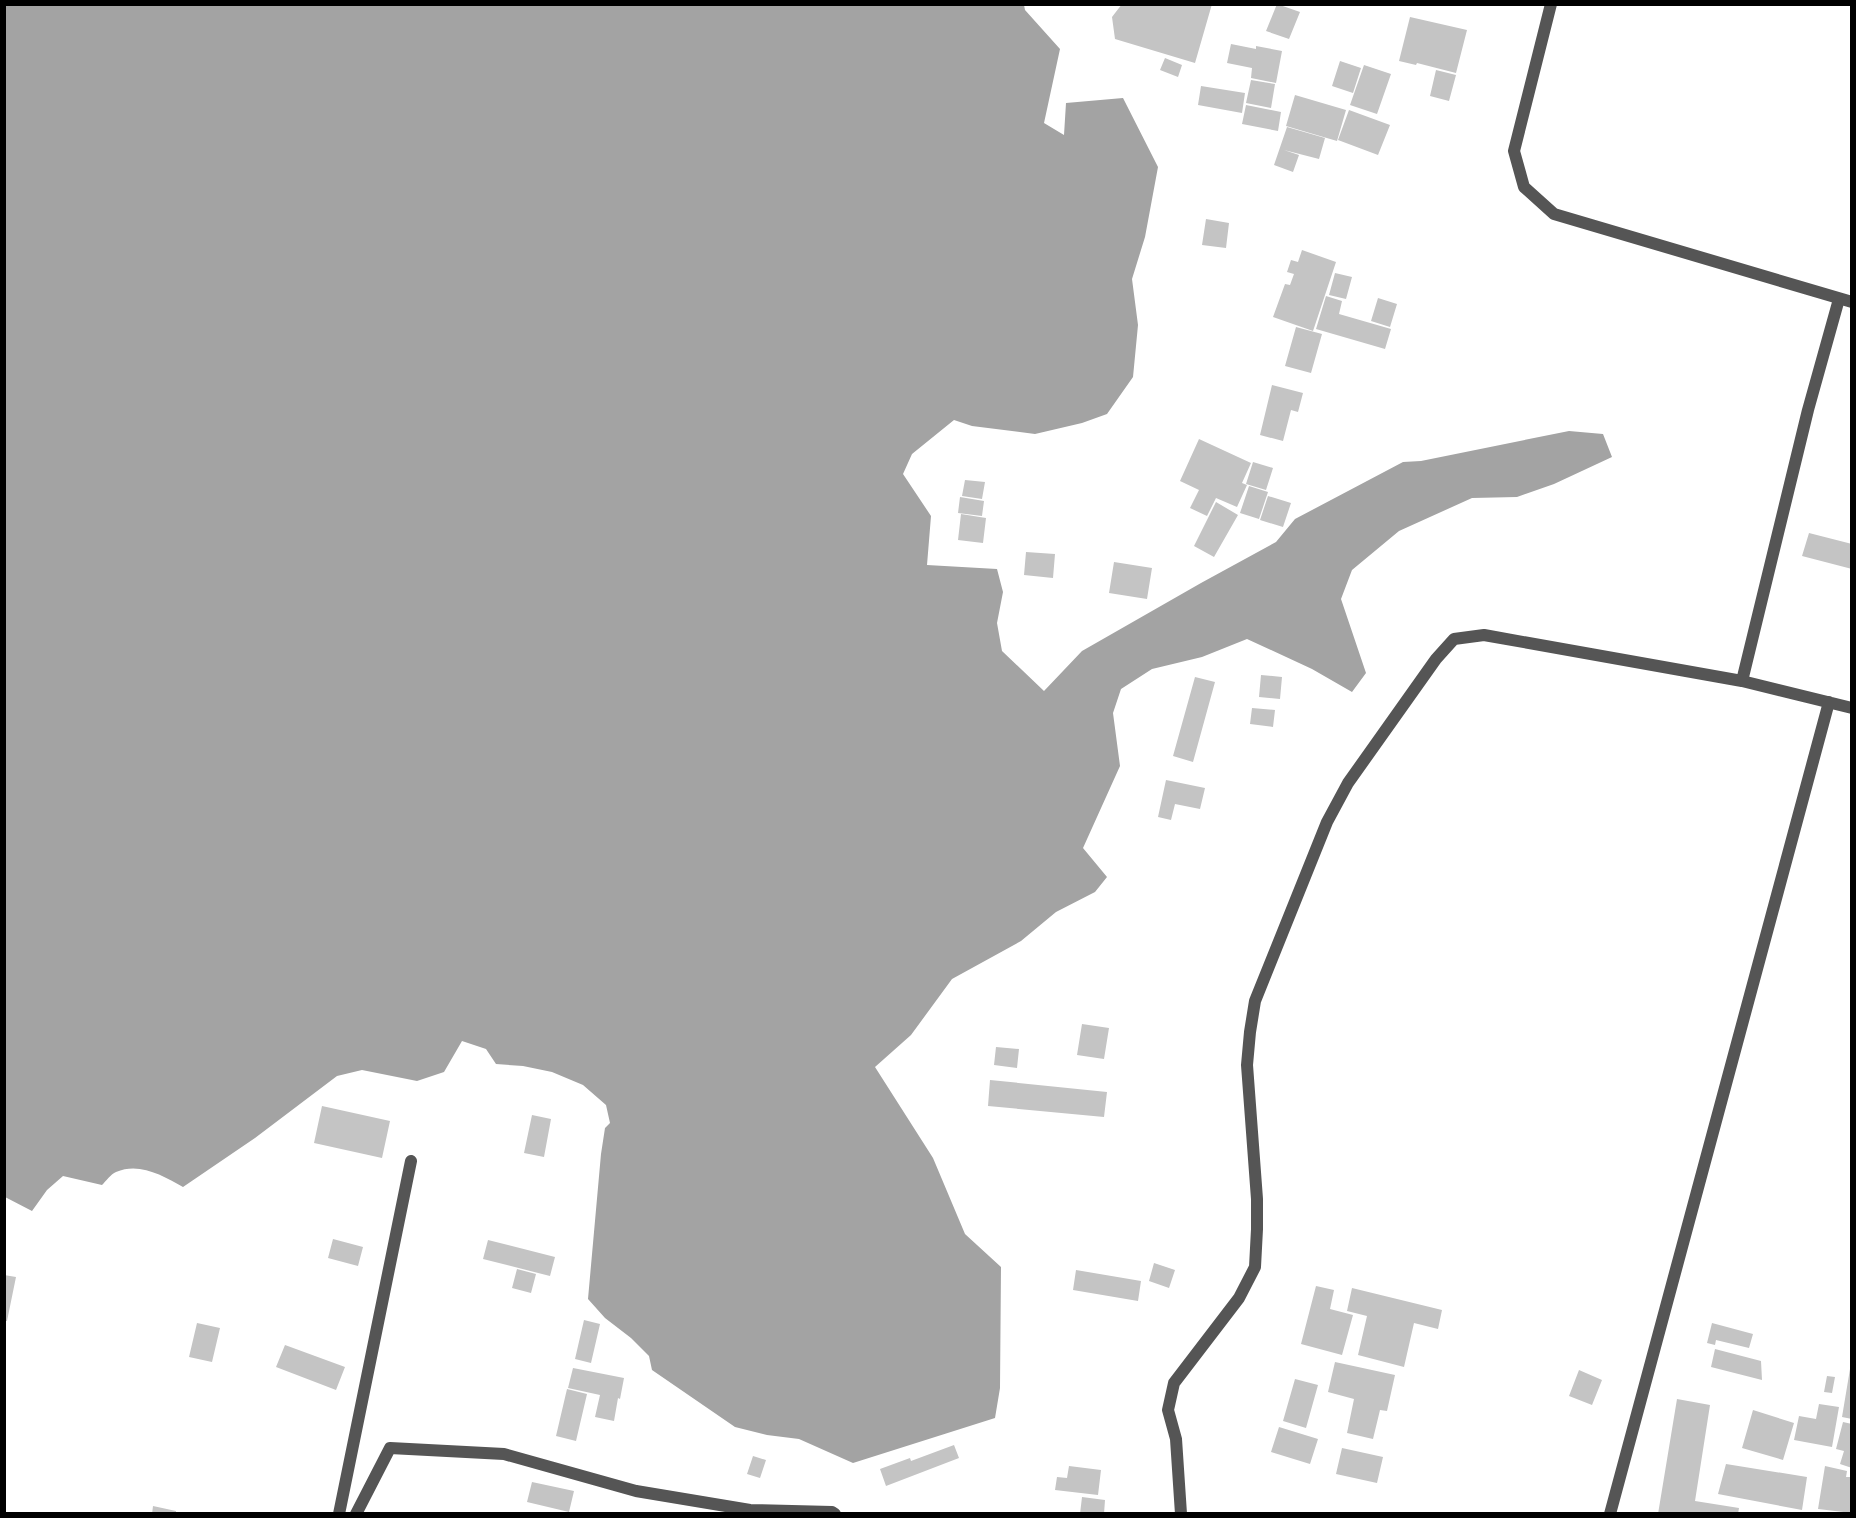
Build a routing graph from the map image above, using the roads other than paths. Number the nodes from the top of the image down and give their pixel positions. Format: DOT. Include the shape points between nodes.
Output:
graph roads {
  1 [pos="1551,4"];
  2 [pos="1845,300"];
  3 [pos="1742,681"];
  4 [pos="1829,702"];
  5 [pos="1851,708"];
  6 [pos="411,1161"];
  7 [pos="339,1514"];
  8 [pos="356,1514"];
  9 [pos="835,1514"];
  10 [pos="1180,1514"];
  11 [pos="1610,1514"];
  1 -- 2 [label="street" via="1514,151 1524,187 1554,214"];
  2 -- 3 [label="street" via="1808,410"];
  3 -- 4 [label="street"];
  3 -- 10 [label="street" via="1484,635 1454,639 1348,783 1327,822 1256,1001 1247,1065 1257,1199 1255,1267 1239,1298 1174,1383 1168,1410 1176,1439"];
  4 -- 5 [label="street"];
  4 -- 11 [label="street"];
  6 -- 7 [label="street"];
  8 -- 9 [label="street" via="390,1448 504,1454 636,1491 750,1510"];
}
